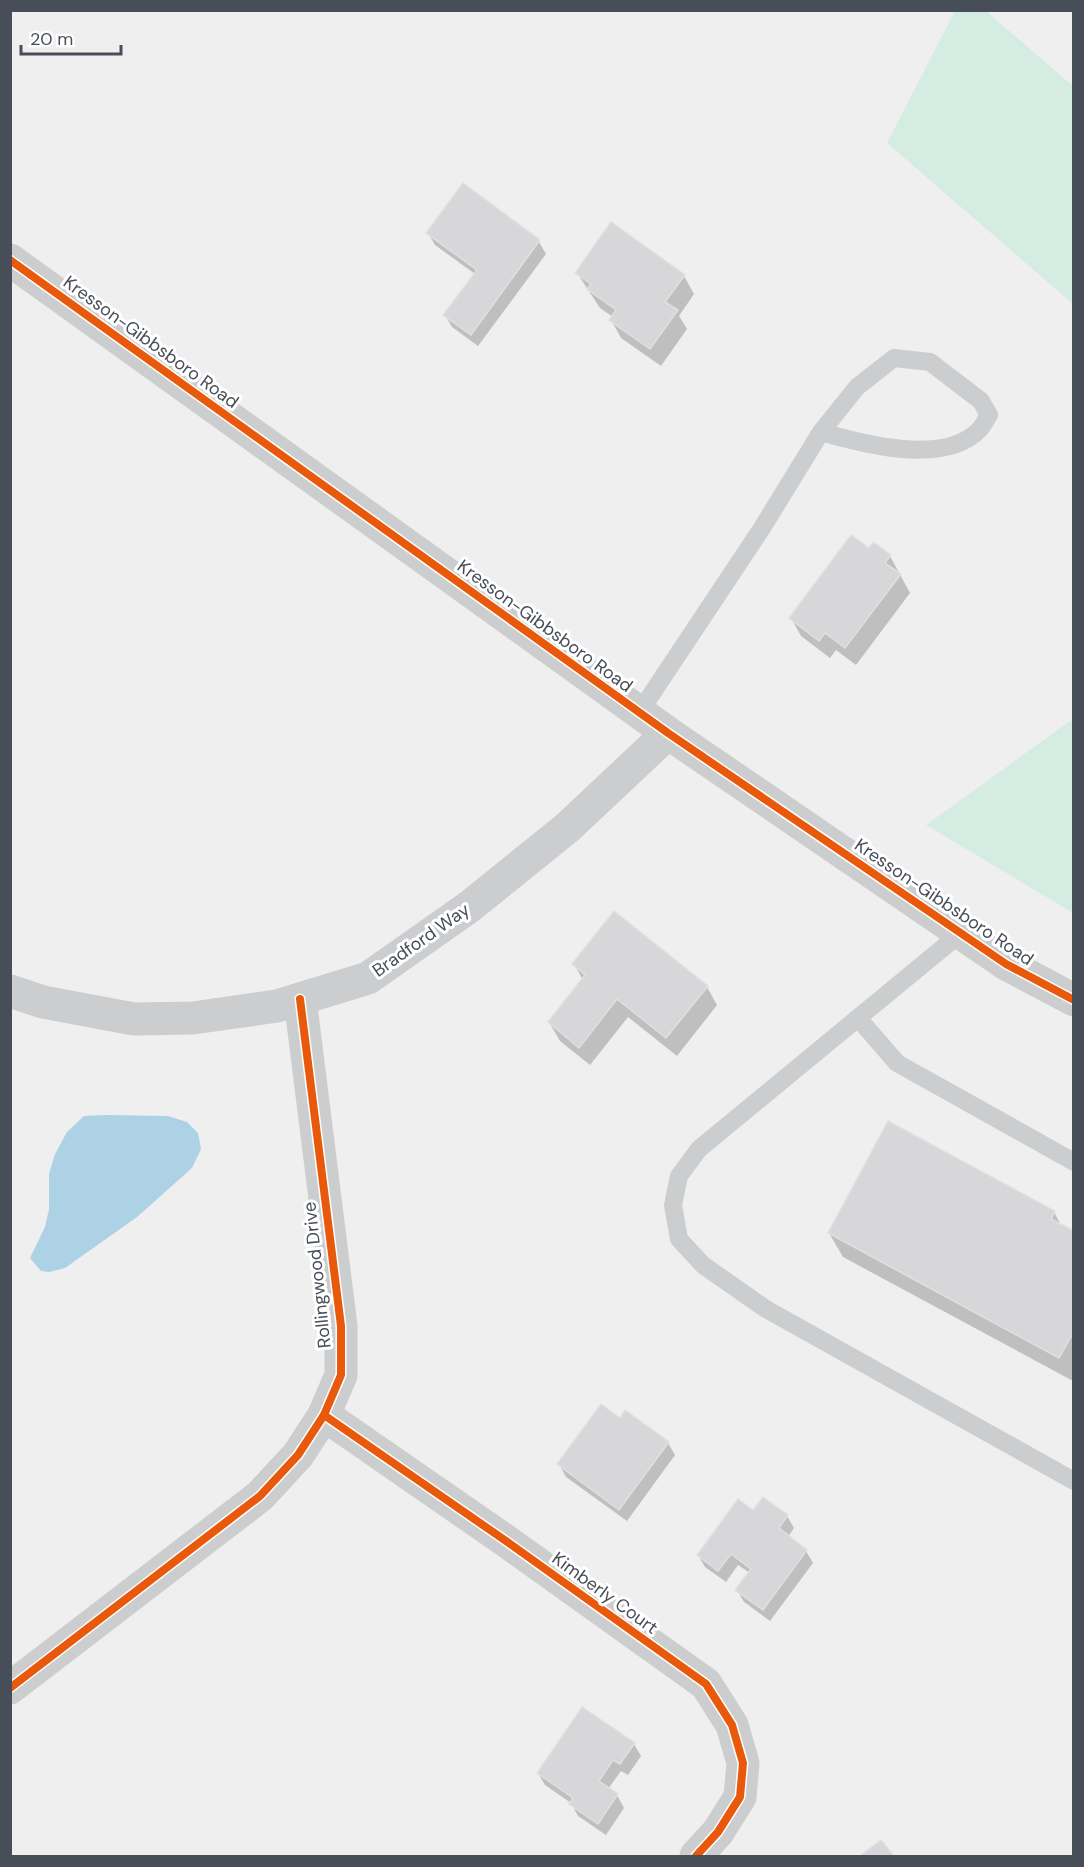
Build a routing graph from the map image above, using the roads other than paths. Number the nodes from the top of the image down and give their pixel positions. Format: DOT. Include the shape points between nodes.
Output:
graph roads {
  1 [pos="10,260"];
  2 [pos="821,432"];
  3 [pos="639,713"];
  4 [pos="668,733"];
  5 [pos="961,933"];
  6 [pos="10,990"];
  7 [pos="300,999"];
  8 [pos="1074,1000"];
  9 [pos="858,1018"];
  10 [pos="1074,1162"];
  11 [pos="324,1415"];
  12 [pos="1074,1481"];
  13 [pos="10,1688"];
  14 [pos="696,1857"];
  1 -- 3 [label="street, Kresson-Gibbsboro Road"];
  2 -- 2 [label="lane" via="857,387 894,358 930,362 981,401 989,414 979,430 959,443 916,451"];
  2 -- 3 [label="lane"];
  3 -- 4 [label="street, Kresson-Gibbsboro Road"];
  4 -- 5 [label="street, Kresson-Gibbsboro Road"];
  4 -- 7 [label="street, Bradford Way" via="567,828 469,907 368,978"];
  5 -- 8 [label="street, Kresson-Gibbsboro Road" via="1006,964"];
  5 -- 9 [label="lane"];
  6 -- 7 [label="street, Bradford Way" via="43,1002 134,1019 193,1018"];
  7 -- 11 [label="street, Rollingwood Drive" via="341,1326 341,1375"];
  9 -- 10 [label="lane" via="897,1063"];
  9 -- 12 [label="lane" via="699,1149 680,1176 673,1205 679,1239 703,1265 766,1308"];
  11 -- 13 [label="street, Rollingwood Drive" via="298,1455 260,1496"];
  11 -- 14 [label="street, Kimberly Court" via="706,1684 732,1725 742,1763 740,1797"];
}
